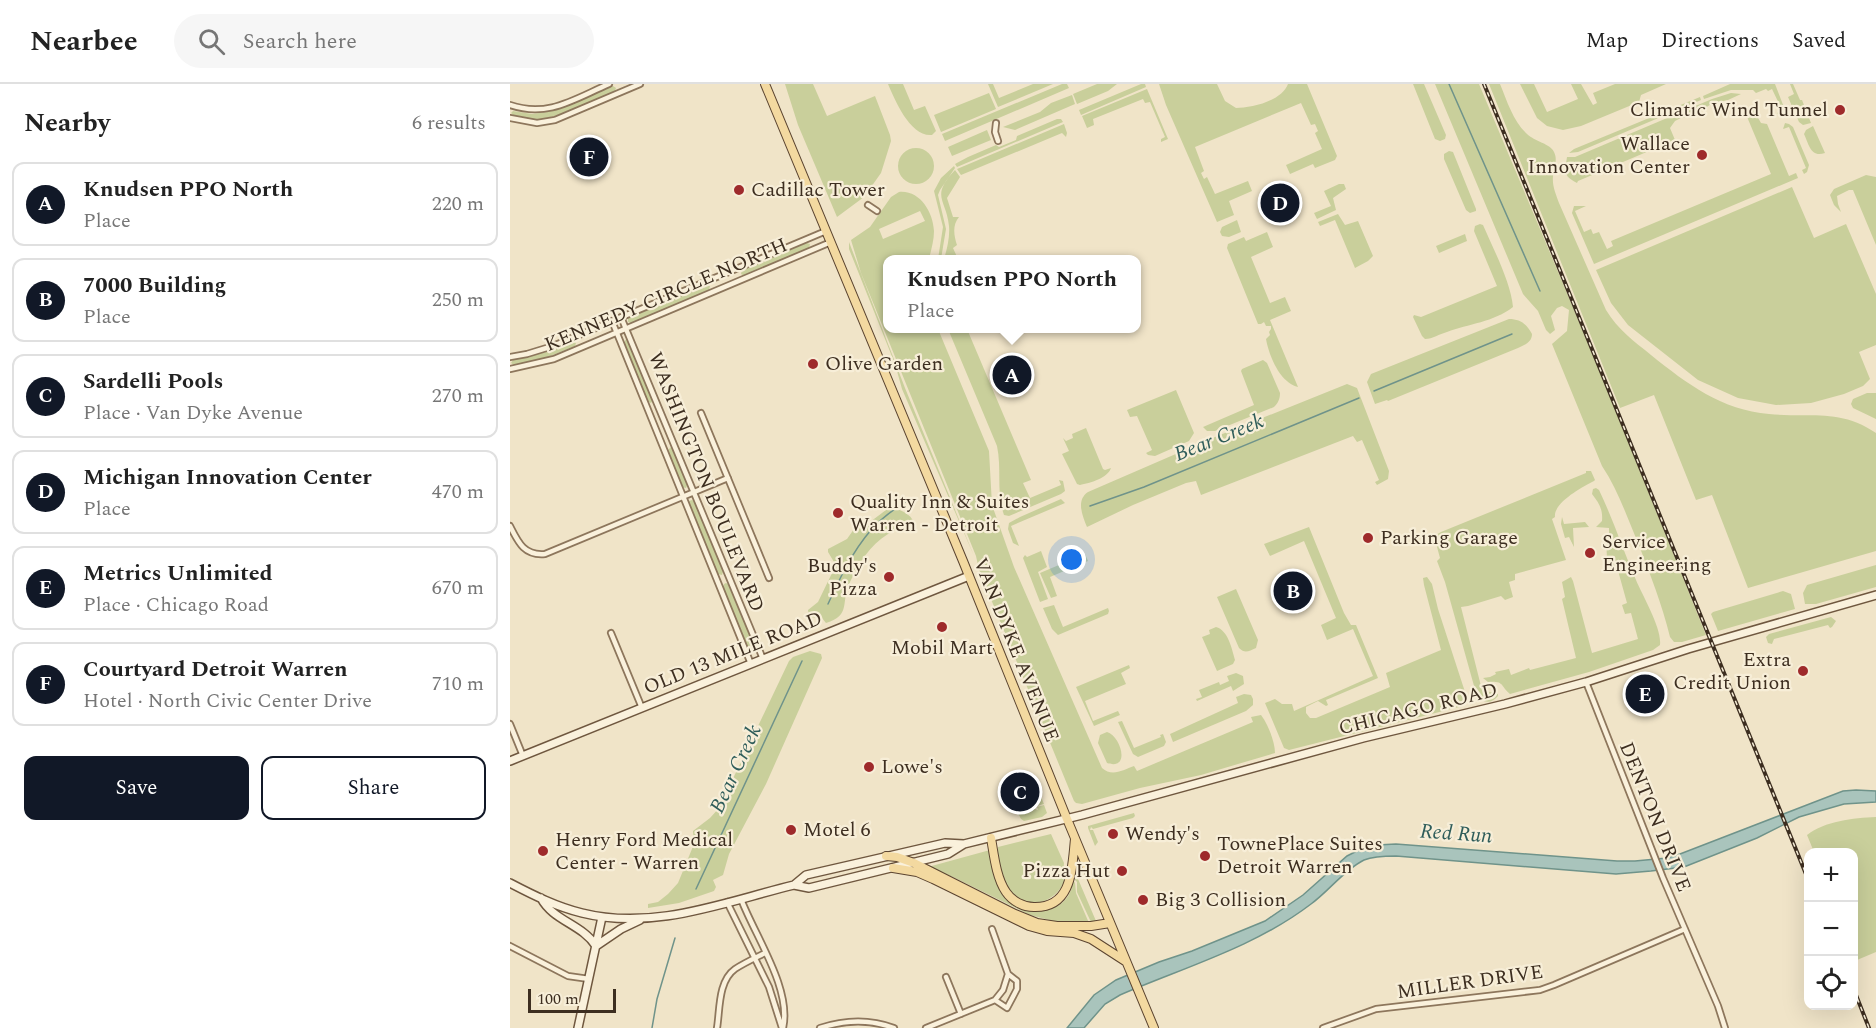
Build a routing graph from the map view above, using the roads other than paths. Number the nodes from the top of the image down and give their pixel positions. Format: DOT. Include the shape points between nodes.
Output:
graph roads {
  1 [pos="609,84"];
  2 [pos="640,84"];
  3 [pos="765,84"];
  4 [pos="510,105"];
  5 [pos="510,118"];
  6 [pos="996,123"];
  7 [pos="998,141"];
  8 [pos="868,205"];
  9 [pos="877,211"];
  10 [pos="826,231"];
  11 [pos="831,242"];
  12 [pos="733,270"];
  13 [pos="712,279"];
  14 [pos="738,281"];
  15 [pos="717,290"];
  16 [pos="621,317"];
  17 [pos="612,321"];
  18 [pos="627,328"];
  19 [pos="616,333"];
  20 [pos="578,336"];
  21 [pos="583,347"];
  22 [pos="510,357"];
  23 [pos="510,369"];
  24 [pos="701,413"];
  25 [pos="728,478"];
  26 [pos="694,492"];
  27 [pos="682,496"];
  28 [pos="510,526"];
  29 [pos="969,576"];
  30 [pos="769,578"];
  31 [pos="1876,596"];
  32 [pos="611,633"];
  33 [pos="763,659"];
  34 [pos="751,664"];
  35 [pos="1586,682"];
  36 [pos="642,708"];
  37 [pos="510,724"];
  38 [pos="523,756"];
  39 [pos="510,761"];
  40 [pos="1067,819"];
  41 [pos="991,838"];
  42 [pos="1075,838"];
  43 [pos="964,844"];
  44 [pos="886,856"];
  45 [pos="914,863"];
  46 [pos="893,868"];
  47 [pos="510,883"];
  48 [pos="794,885"];
  49 [pos="541,898"];
  50 [pos="741,898"];
  51 [pos="727,902"];
  52 [pos="602,917"];
  53 [pos="642,919"];
  54 [pos="1110,923"];
  55 [pos="992,929"];
  56 [pos="1685,930"];
  57 [pos="510,946"];
  58 [pos="596,946"];
  59 [pos="765,953"];
  60 [pos="754,958"];
  61 [pos="1126,962"];
  62 [pos="1008,974"];
  63 [pos="945,977"];
  64 [pos="589,979"];
  65 [pos="995,1000"];
  66 [pos="961,1014"];
  67 [pos="868,1021"];
  68 [pos="578,1028"];
  69 [pos="717,1028"];
  70 [pos="782,1028"];
  71 [pos="820,1028"];
  72 [pos="867,1028"];
  73 [pos="894,1028"];
  74 [pos="926,1028"];
  75 [pos="1154,1028"];
  76 [pos="1323,1028"];
  77 [pos="1725,1028"];
  1 -- 4 [label="street" via="545,110"];
  2 -- 5 [label="street" via="555,120 537,123"];
  3 -- 10 [label="main road, VAN DYKE AVENUE"];
  6 -- 7 [label="street"];
  8 -- 9 [label="street"];
  10 -- 11 [label="main road, VAN DYKE AVENUE"];
  10 -- 12 [label="street, KENNEDY CIRCLE NORTH"];
  11 -- 14 [label="street, KENNEDY CIRCLE NORTH"];
  11 -- 29 [label="main road, VAN DYKE AVENUE"];
  12 -- 13 [label="street, KENNEDY CIRCLE NORTH"];
  12 -- 14 [label="street"];
  13 -- 15 [label="street"];
  13 -- 16 [label="street, KENNEDY CIRCLE NORTH"];
  14 -- 15 [label="street, KENNEDY CIRCLE NORTH"];
  15 -- 18 [label="street, KENNEDY CIRCLE NORTH"];
  16 -- 17 [label="street, KENNEDY CIRCLE NORTH"];
  16 -- 18 [label="street, WASHINGTON BOULEVARD"];
  17 -- 19 [label="street, WASHINGTON BOULEVARD"];
  17 -- 20 [label="street, KENNEDY CIRCLE NORTH"];
  18 -- 19 [label="street, KENNEDY CIRCLE NORTH"];
  18 -- 26 [label="street, WASHINGTON BOULEVARD"];
  19 -- 21 [label="street, KENNEDY CIRCLE NORTH"];
  19 -- 27 [label="street, WASHINGTON BOULEVARD"];
  20 -- 21 [label="street"];
  20 -- 22 [label="street, KENNEDY CIRCLE NORTH"];
  21 -- 23 [label="street, KENNEDY CIRCLE NORTH" via="545,362"];
  24 -- 25 [label="street"];
  25 -- 26 [label="street"];
  25 -- 30 [label="street"];
  26 -- 27 [label="street"];
  26 -- 33 [label="street, WASHINGTON BOULEVARD"];
  27 -- 28 [label="street" via="545,554 523,549"];
  27 -- 34 [label="street, WASHINGTON BOULEVARD"];
  29 -- 33 [label="main road, OLD 13 MILE ROAD"];
  29 -- 40 [label="main road, VAN DYKE AVENUE"];
  31 -- 35 [label="main road, CHICAGO ROAD" via="1688,648"];
  32 -- 36 [label="street"];
  33 -- 34 [label="main road, OLD 13 MILE ROAD"];
  34 -- 36 [label="main road, OLD 13 MILE ROAD"];
  35 -- 40 [label="main road, CHICAGO ROAD"];
  35 -- 56 [label="street, DENTON DRIVE"];
  36 -- 38 [label="main road, OLD 13 MILE ROAD"];
  37 -- 38 [label="street"];
  38 -- 39 [label="main road, OLD 13 MILE ROAD"];
  40 -- 41 [label="main road, CHICAGO ROAD"];
  40 -- 42 [label="main road, VAN DYKE AVENUE"];
  41 -- 42 [label="main road" via="1006,894 1035,907 1055,901 1065,891"];
  41 -- 43 [label="main road, CHICAGO ROAD"];
  42 -- 54 [label="main road, VAN DYKE AVENUE"];
  43 -- 44 [label="main road, CHICAGO ROAD" via="945,843"];
  43 -- 45 [label="main road, CHICAGO ROAD" via="948,854"];
  44 -- 45 [label="main road"];
  44 -- 48 [label="main road, CHICAGO ROAD" via="806,875"];
  45 -- 46 [label="main road, CHICAGO ROAD"];
  45 -- 54 [label="main road" via="1037,923 1057,927"];
  46 -- 48 [label="main road, CHICAGO ROAD" via="809,888"];
  46 -- 61 [label="main road" via="933,879 1029,926 1091,939"];
  47 -- 49 [label="main road, CHICAGO ROAD"];
  48 -- 50 [label="main road, CHICAGO ROAD"];
  49 -- 52 [label="main road, CHICAGO ROAD"];
  49 -- 58 [label="main road" via="545,906 586,934"];
  50 -- 51 [label="main road, CHICAGO ROAD"];
  50 -- 59 [label="street"];
  51 -- 53 [label="main road, CHICAGO ROAD" via="679,915"];
  51 -- 60 [label="street"];
  52 -- 53 [label="main road, CHICAGO ROAD"];
  52 -- 58 [label="main road"];
  53 -- 58 [label="main road"];
  54 -- 61 [label="main road, VAN DYKE AVENUE"];
  55 -- 62 [label="street"];
  56 -- 76 [label="street, MILLER DRIVE" via="1540,990 1376,1009"];
  56 -- 77 [label="street, DENTON DRIVE"];
  57 -- 64 [label="street" via="568,976"];
  58 -- 64 [label="main road"];
  59 -- 60 [label="street"];
  59 -- 70 [label="street" via="786,1012"];
  60 -- 69 [label="street" via="727,977"];
  60 -- 70 [label="street" via="769,987"];
  61 -- 75 [label="main road, VAN DYKE AVENUE"];
  62 -- 65 [label="street" via="1004,990"];
  62 -- 65 [label="street" via="1017,981 1017,989 1007,1008"];
  63 -- 66 [label="street"];
  64 -- 68 [label="main road"];
  65 -- 66 [label="street"];
  66 -- 74 [label="street"];
  67 -- 71 [label="street"];
  67 -- 72 [label="street"];
  67 -- 73 [label="street"];
}
